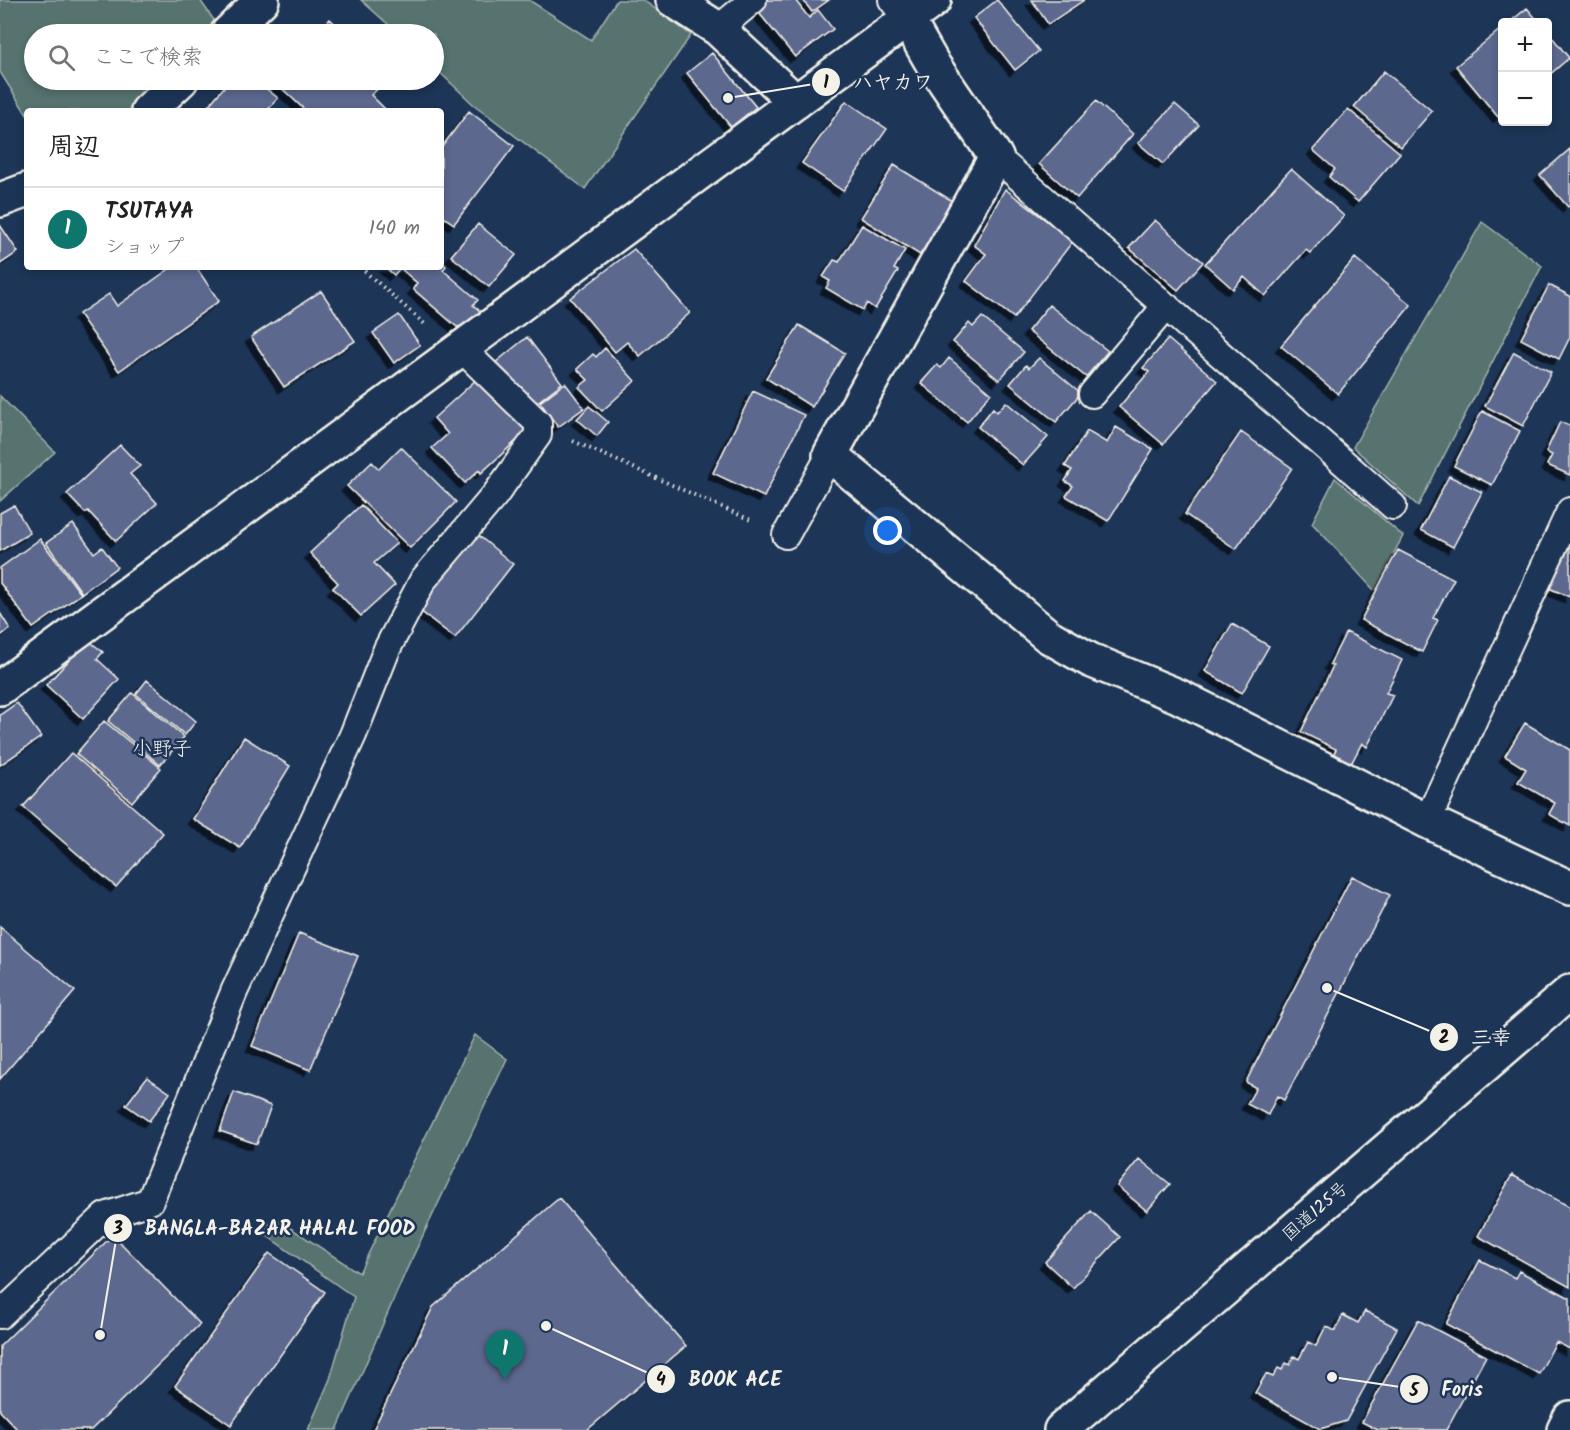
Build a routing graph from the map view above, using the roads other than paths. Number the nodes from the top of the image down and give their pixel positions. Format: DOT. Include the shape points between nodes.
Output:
graph roads {
  1 [pos="262,0"];
  2 [pos="673,0"];
  3 [pos="753,0"];
  4 [pos="934,0"];
  5 [pos="900,10"];
  6 [pos="237,24"];
  7 [pos="718,29"];
  8 [pos="170,90"];
  9 [pos="796,102"];
  10 [pos="151,108"];
  11 [pos="996,157"];
  12 [pos="24,191"];
  13 [pos="0,200"];
  14 [pos="1166,306"];
  15 [pos="462,350"];
  16 [pos="1092,394"];
  17 [pos="830,456"];
  18 [pos="1393,507"];
  19 [pos="1570,511"];
  20 [pos="786,535"];
  21 [pos="0,688"];
  22 [pos="1427,821"];
  23 [pos="1570,888"];
  24 [pos="1570,992"];
  25 [pos="0,1315"];
  26 [pos="1570,1418"];
  27 [pos="1061,1430"];
  28 [pos="1564,1430"];
  1 -- 6 [label="main road"];
  2 -- 7 [label="main road"];
  3 -- 7 [label="lane"];
  4 -- 5 [label="main road"];
  5 -- 9 [label="main road"];
  5 -- 11 [label="main road"];
  7 -- 9 [label="main road"];
  8 -- 10 [label="main road"];
  9 -- 15 [label="main road"];
  11 -- 14 [label="lane"];
  11 -- 17 [label="main road"];
  12 -- 13 [label="main road"];
  14 -- 16 [label="lane"];
  14 -- 18 [label="lane"];
  15 -- 21 [label="main road"];
  15 -- 25 [label="lane" via="538,423 538,435 495,495 423,580 387,649 353,735 234,992 150,1201 105,1216"];
  17 -- 20 [label="lane"];
  17 -- 22 [label="main road" via="1048,636 1090,660 1178,696"];
  19 -- 22 [label="lane"];
  22 -- 23 [label="main road"];
  24 -- 27 [label="main road, 国道125号"];
  26 -- 28 [label="main road"];
}
